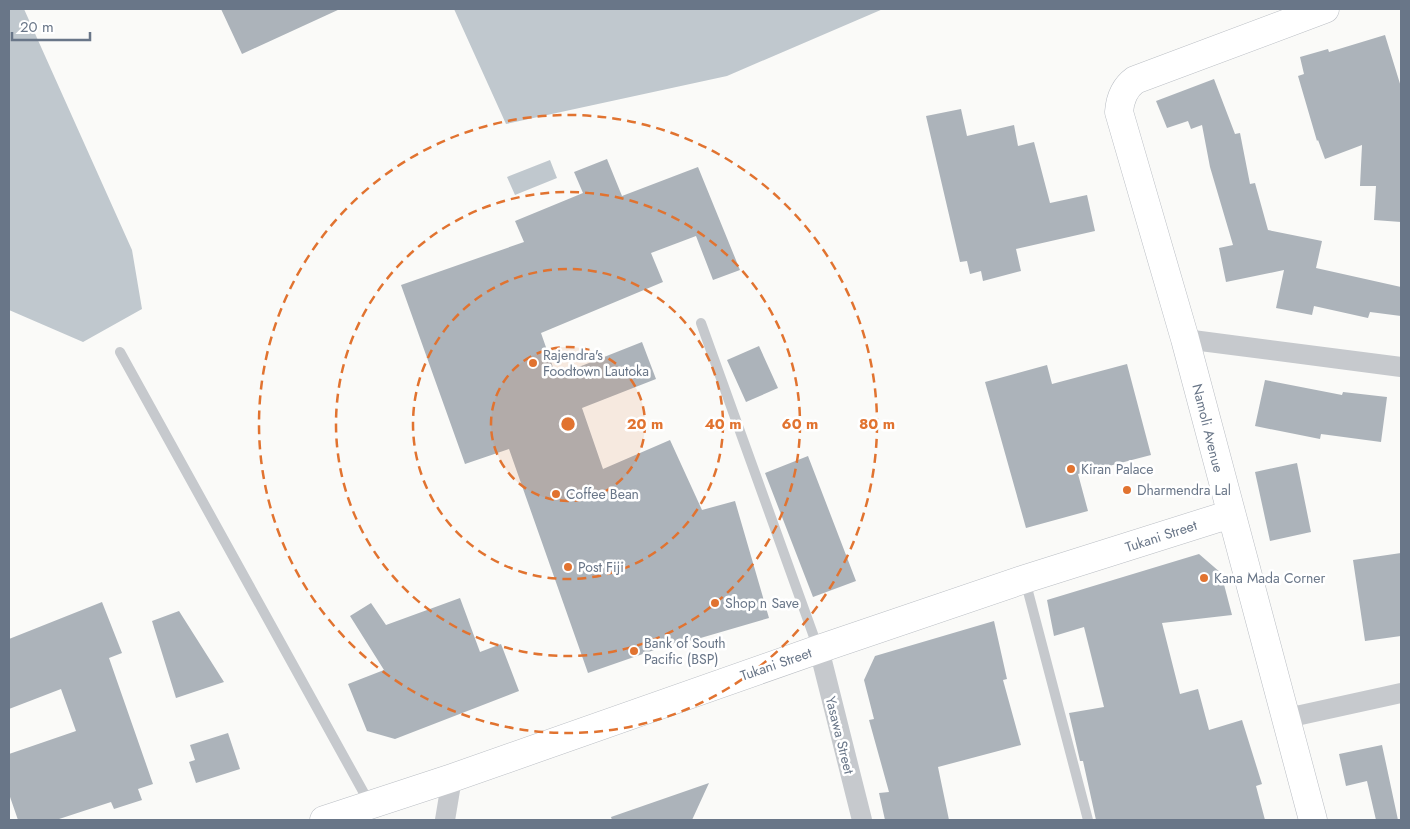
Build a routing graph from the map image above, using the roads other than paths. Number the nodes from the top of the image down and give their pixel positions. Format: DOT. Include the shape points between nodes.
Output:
graph roads {
  1 [pos="1325,9"];
  2 [pos="701,323"];
  3 [pos="1186,339"];
  4 [pos="120,352"];
  5 [pos="1401,366"];
  6 [pos="1231,514"];
  7 [pos="1025,580"];
  8 [pos="819,649"];
  9 [pos="1401,693"];
  10 [pos="1287,718"];
  11 [pos="452,778"];
  12 [pos="370,804"];
  13 [pos="324,820"];
  14 [pos="444,820"];
  15 [pos="862,820"];
  16 [pos="1088,820"];
  17 [pos="1313,820"];
  1 -- 3 [label="street, Namoli Avenue" via="1135,80 1123,95 1119,112"];
  2 -- 8 [label="lane"];
  3 -- 5 [label="street"];
  3 -- 6 [label="street, Namoli Avenue"];
  4 -- 12 [label="lane"];
  6 -- 7 [label="street, Tukani Street"];
  6 -- 10 [label="street, Namoli Avenue"];
  7 -- 8 [label="street, Tukani Street"];
  7 -- 16 [label="lane"];
  8 -- 11 [label="street, Tukani Street"];
  8 -- 15 [label="street, Yasawa Street"];
  9 -- 10 [label="street"];
  10 -- 17 [label="street, Namoli Avenue"];
  11 -- 12 [label="street, Tukani Street"];
  11 -- 14 [label="street"];
  12 -- 13 [label="street, Tukani Street"];
}
